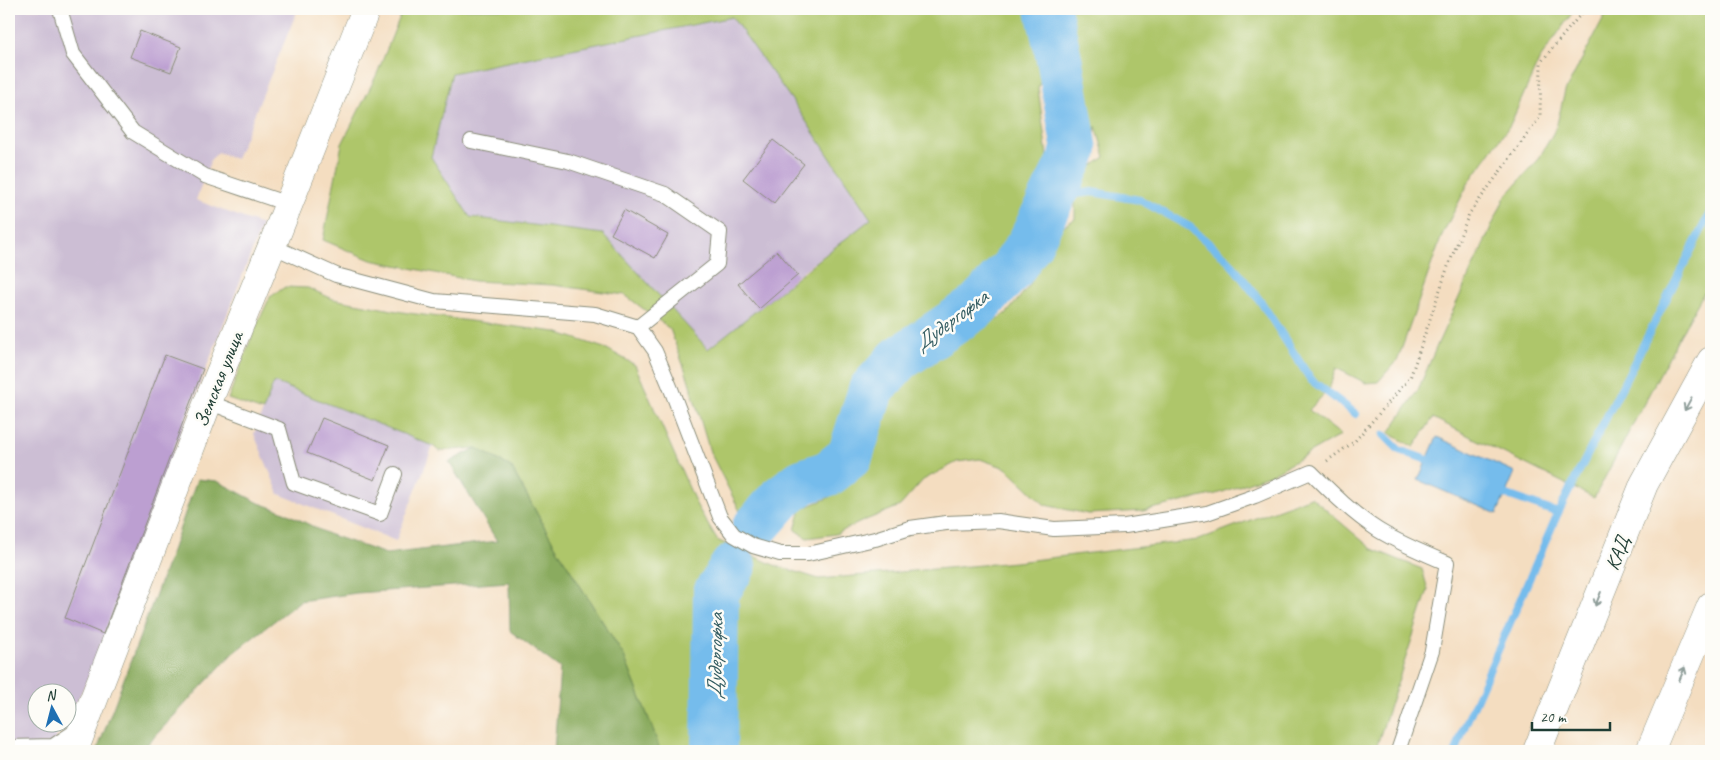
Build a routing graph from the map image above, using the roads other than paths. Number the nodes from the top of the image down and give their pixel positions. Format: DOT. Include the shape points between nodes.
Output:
graph roads {
  1 [pos="60,9"];
  2 [pos="366,9"];
  3 [pos="471,141"];
  4 [pos="288,204"];
  5 [pos="272,246"];
  6 [pos="638,327"];
  7 [pos="1711,361"];
  8 [pos="208,402"];
  9 [pos="396,474"];
  10 [pos="1711,606"];
  11 [pos="78,739"];
  12 [pos="9,747"];
  13 [pos="1398,751"];
  14 [pos="1537,751"];
  15 [pos="1650,751"];
  1 -- 4 [label="lane" via="73,54 133,132 205,176"];
  2 -- 4 [label="main road, Земская улица"];
  3 -- 6 [label="lane" via="568,161 665,194 720,232 717,264"];
  4 -- 5 [label="main road, Земская улица"];
  5 -- 6 [label="lane" via="336,275 434,300 595,314"];
  5 -- 8 [label="main road, Земская улица"];
  6 -- 13 [label="lane" via="655,351 720,518 734,535 753,546 780,554 808,554 910,528 946,523 998,522 1054,529 1125,526 1207,513 1311,472 1338,500 1377,529 1447,563 1432,652"];
  7 -- 14 [label="main road, КАД, one-way" via="1644,484"];
  8 -- 9 [label="lane" via="278,429 294,483 380,514"];
  8 -- 11 [label="main road, Земская улица"];
  15 -- 10 [label="main road, one-way"];
  11 -- 12 [label="lane" via="53,746"];
}
